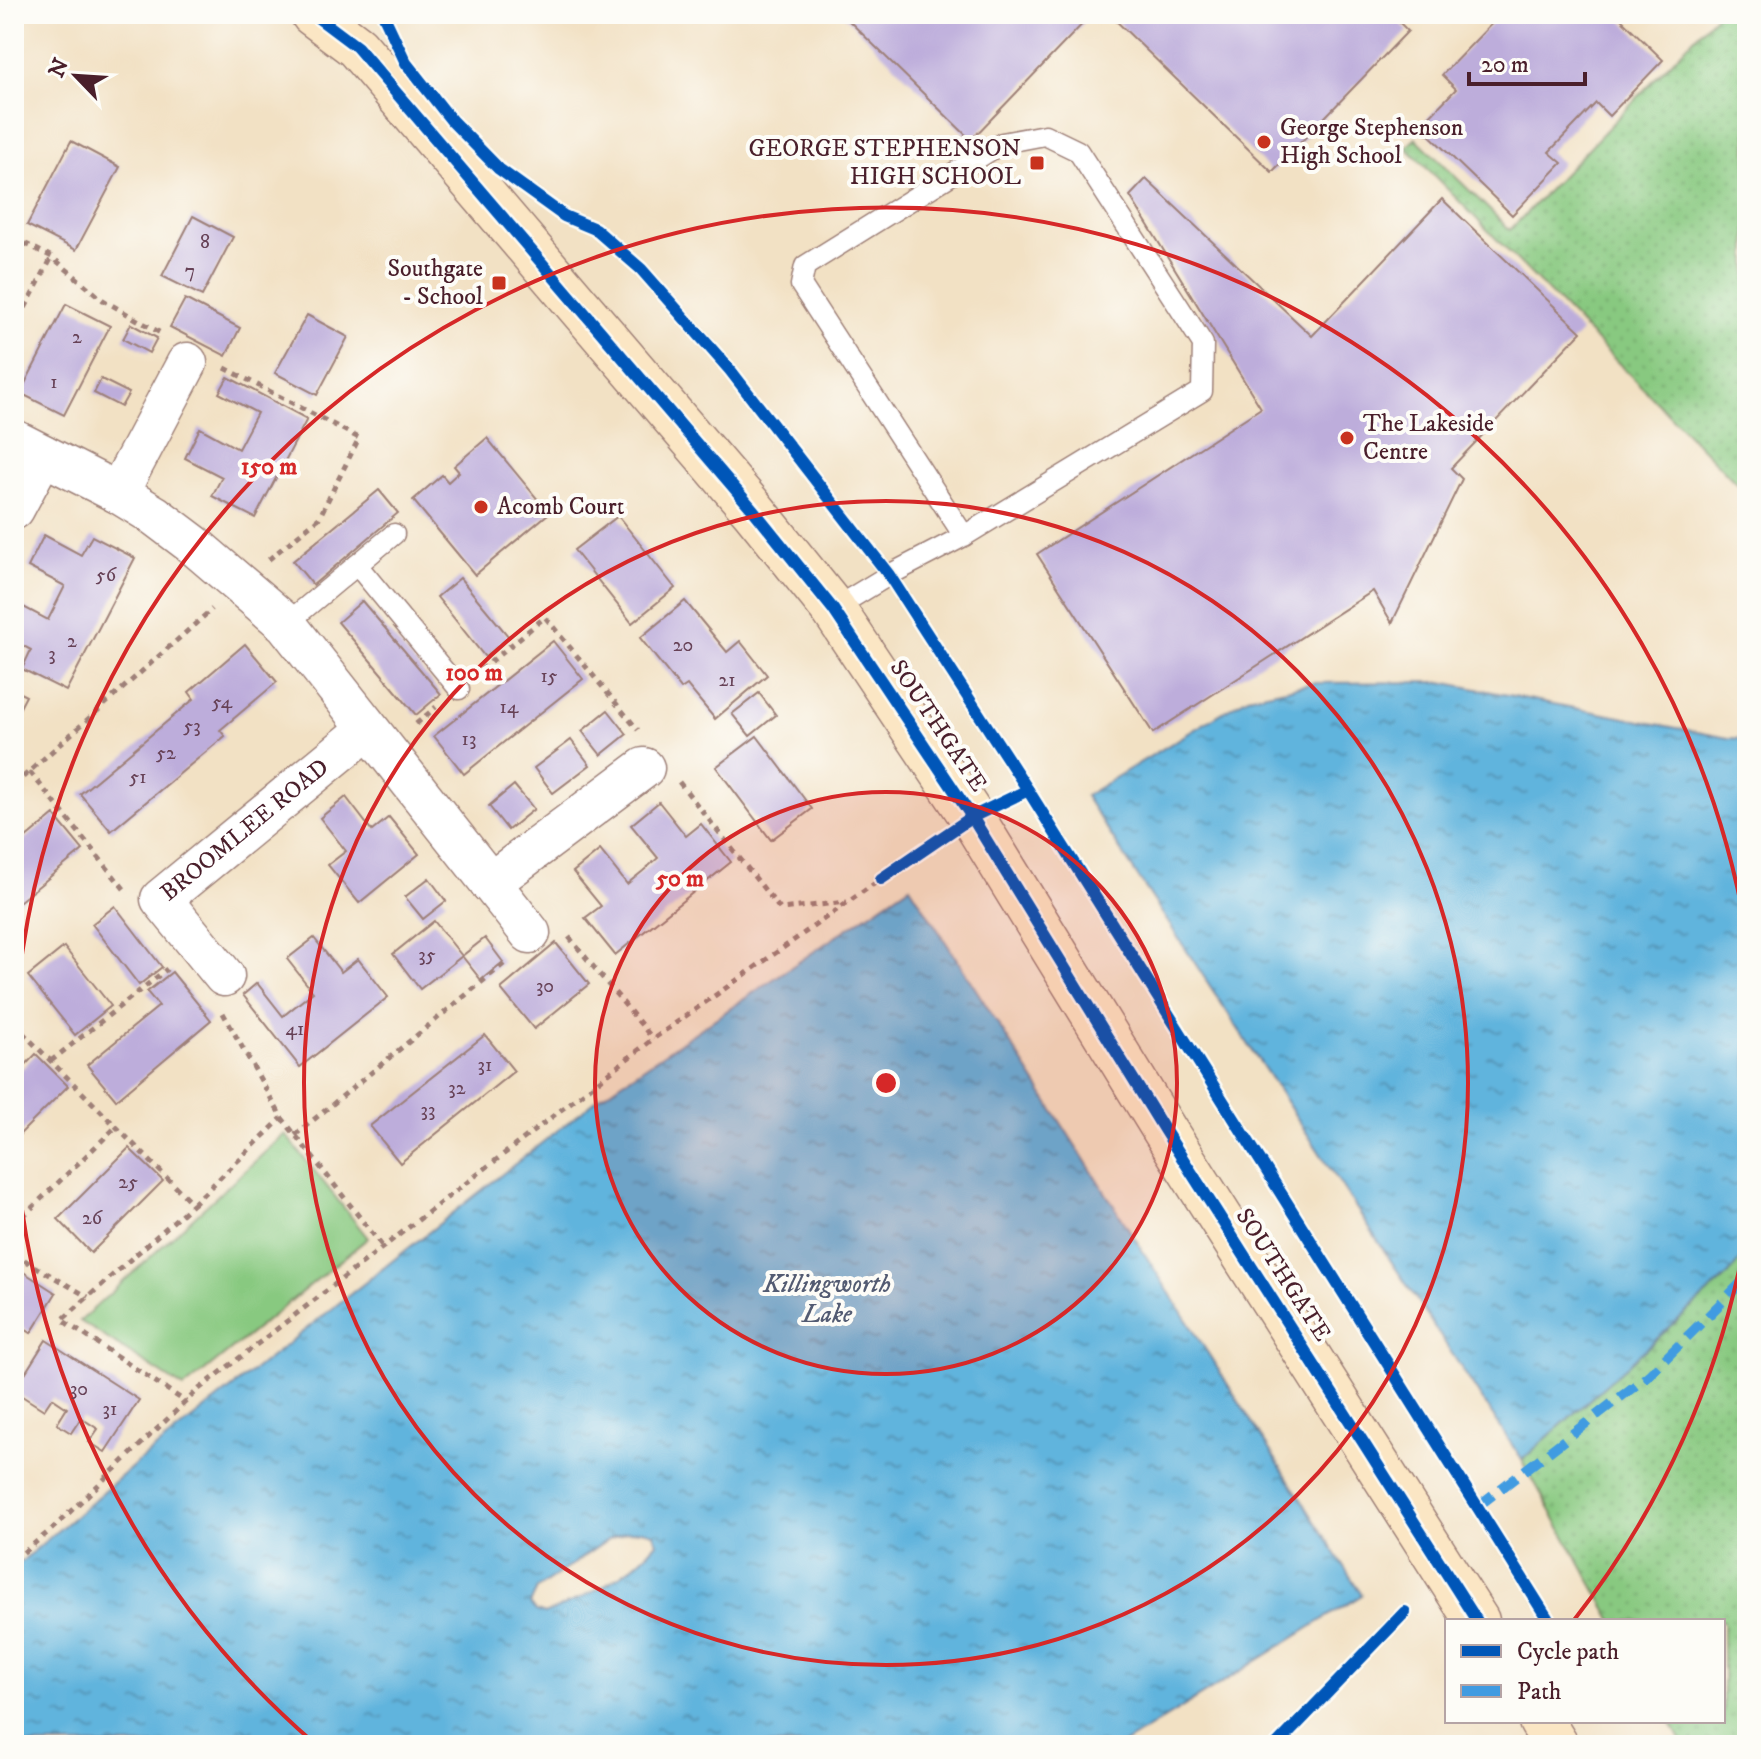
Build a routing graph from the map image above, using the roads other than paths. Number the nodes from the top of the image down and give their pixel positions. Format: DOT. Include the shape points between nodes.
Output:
graph roads {
  1 [pos="313,14"];
  2 [pos="354,31"];
  3 [pos="191,355"];
  4 [pos="29,448"];
  5 [pos="118,493"];
  6 [pos="14,509"];
  7 [pos="394,534"];
  8 [pos="964,536"];
  9 [pos="357,565"];
  10 [pos="833,609"];
  11 [pos="286,624"];
  12 [pos="459,689"];
  13 [pos="376,739"];
  14 [pos="654,760"];
  15 [pos="490,883"];
  16 [pos="535,942"];
  17 [pos="224,976"];
  18 [pos="1476,1619"];
  19 [pos="1542,1723"];
  20 [pos="1556,1745"];
  1 -- 2 [label="street, SOUTHGATE"];
  2 -- 10 [label="street, SOUTHGATE"];
  3 -- 5 [label="street"];
  4 -- 5 [label="street"];
  4 -- 6 [label="street"];
  5 -- 11 [label="street" via="154,515"];
  7 -- 9 [label="lane"];
  8 -- 8 [label="lane" via="801,285 803,275 805,266 1002,143 1045,135 1078,151 1203,344 1202,391"];
  8 -- 10 [label="lane"];
  9 -- 11 [label="lane"];
  9 -- 12 [label="lane"];
  10 -- 18 [label="street, SOUTHGATE" via="972,817"];
  11 -- 13 [label="street"];
  13 -- 15 [label="street"];
  13 -- 17 [label="street, BROOMLEE ROAD" via="161,899"];
  14 -- 15 [label="street"];
  15 -- 16 [label="street"];
  19 -- 20 [label="street"];
}
